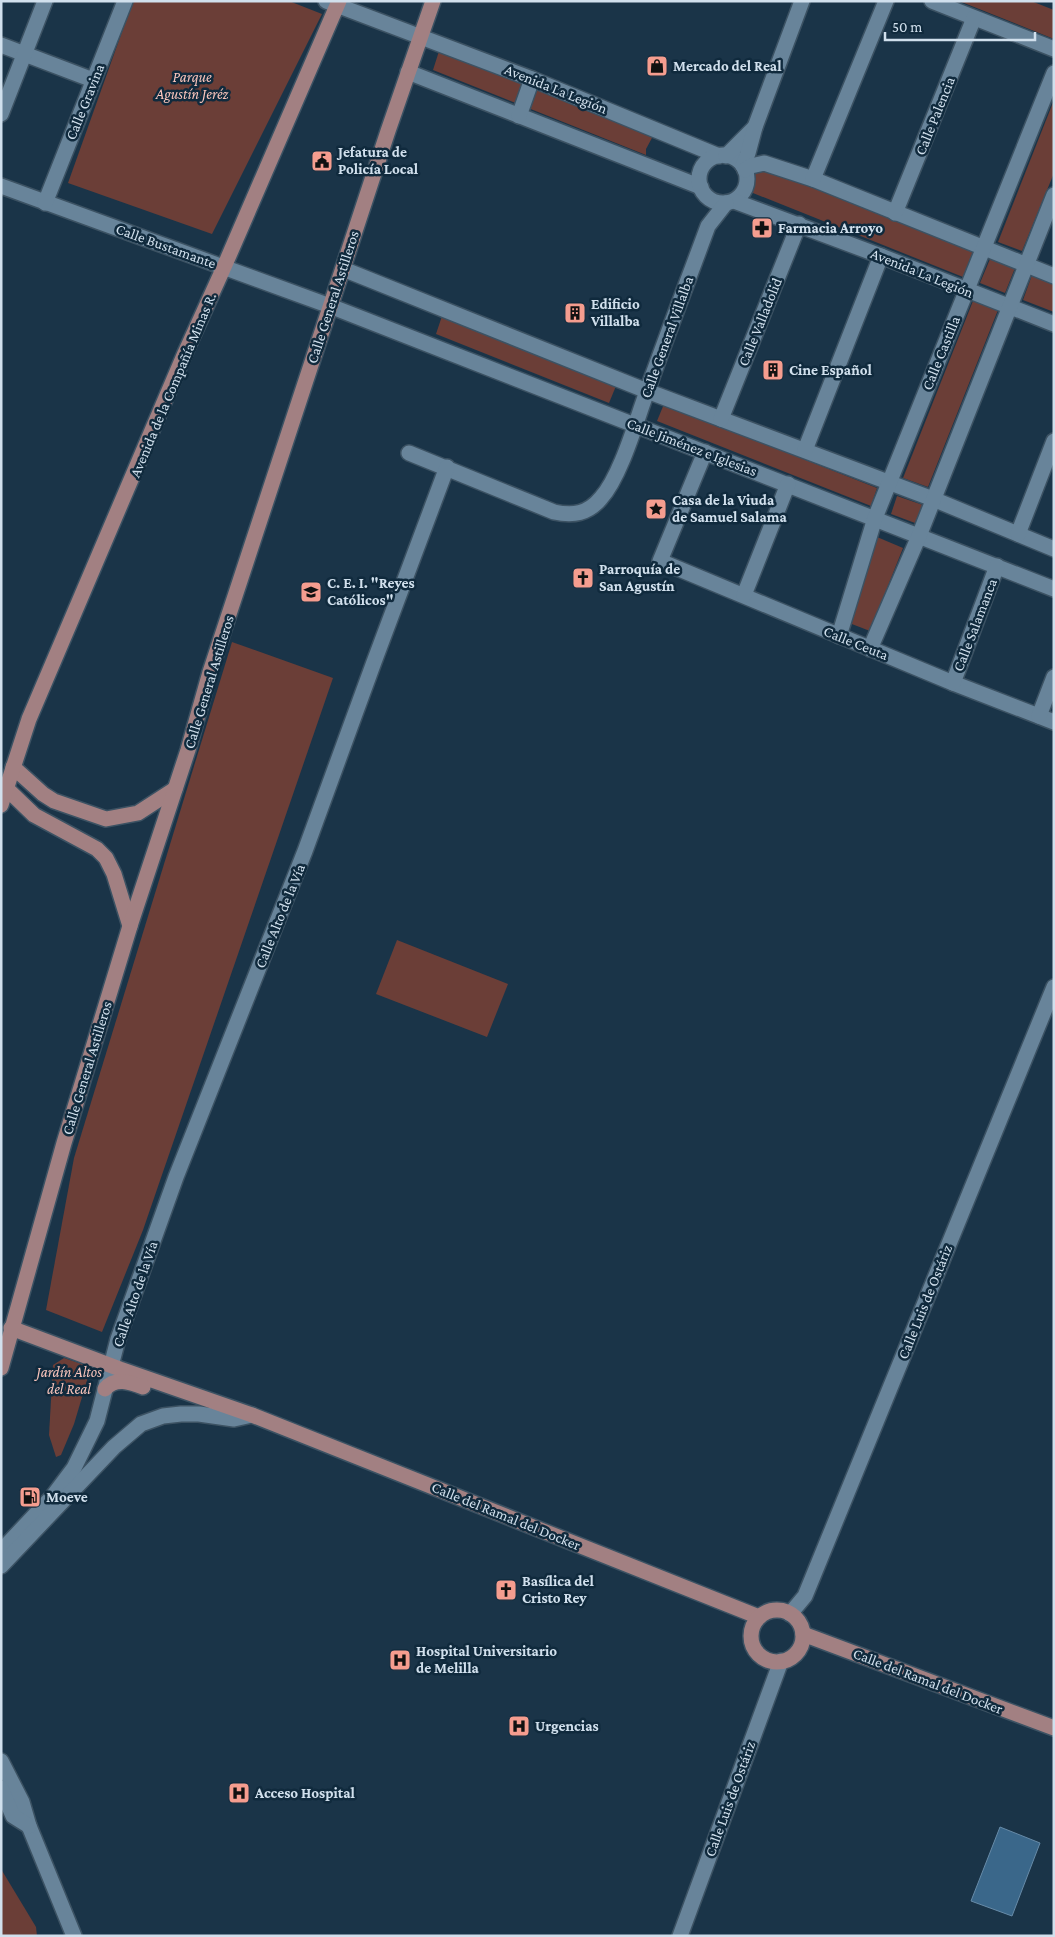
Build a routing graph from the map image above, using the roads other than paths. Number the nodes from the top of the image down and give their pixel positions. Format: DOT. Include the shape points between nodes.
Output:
graph roads {
  1 [pos="45,1"];
  2 [pos="125,1"];
  3 [pos="433,1"];
  4 [pos="802,1"];
  5 [pos="886,1"];
  6 [pos="932,1"];
  7 [pos="334,3"];
  8 [pos="974,18"];
  9 [pos="421,36"];
  10 [pos="1,44"];
  11 [pos="1054,49"];
  12 [pos="25,53"];
  13 [pos="408,72"];
  14 [pos="1054,74"];
  15 [pos="93,80"];
  16 [pos="532,80"];
  17 [pos="1,114"];
  18 [pos="519,116"];
  19 [pos="755,127"];
  20 [pos="723,156"];
  21 [pos="744,168"];
  22 [pos="813,180"];
  23 [pos="1,186"];
  24 [pos="703,191"];
  25 [pos="1054,195"];
  26 [pos="730,202"];
  27 [pos="45,203"];
  28 [pos="895,213"];
  29 [pos="799,224"];
  30 [pos="708,226"];
  31 [pos="984,247"];
  32 [pos="881,256"];
  33 [pos="1026,264"];
  34 [pos="224,267"];
  35 [pos="343,269"];
  36 [pos="1054,276"];
  37 [pos="967,290"];
  38 [pos="330,306"];
  39 [pos="1008,306"];
  40 [pos="1054,324"];
  41 [pos="647,391"];
  42 [pos="721,419"];
  43 [pos="635,424"];
  44 [pos="1054,441"];
  45 [pos="805,450"];
  46 [pos="704,452"];
  47 [pos="409,453"];
  48 [pos="447,467"];
  49 [pos="889,483"];
  50 [pos="788,484"];
  51 [pos="934,499"];
  52 [pos="875,518"];
  53 [pos="1018,534"];
  54 [pos="919,536"];
  55 [pos="1054,549"];
  56 [pos="997,566"];
  57 [pos="1054,589"];
  58 [pos="744,595"];
  59 [pos="839,636"];
  60 [pos="870,649"];
  61 [pos="1054,677"];
  62 [pos="953,683"];
  63 [pos="1039,716"];
  64 [pos="1054,722"];
  65 [pos="13,767"];
  66 [pos="4,787"];
  67 [pos="175,789"];
  68 [pos="1,805"];
  69 [pos="130,926"];
  70 [pos="1054,988"];
  71 [pos="6,1326"];
  72 [pos="112,1365"];
  73 [pos="1,1368"];
  74 [pos="105,1389"];
  75 [pos="252,1416"];
  76 [pos="1,1551"];
  77 [pos="1,1566"];
  78 [pos="790,1614"];
  79 [pos="759,1617"];
  80 [pos="803,1634"];
  81 [pos="782,1661"];
  82 [pos="1054,1728"];
  83 [pos="1,1761"];
  84 [pos="1,1788"];
  85 [pos="29,1826"];
  86 [pos="74,1936"];
  87 [pos="680,1936"];
  1 -- 12 [label="street"];
  2 -- 15 [label="street, Calle Gravina"];
  3 -- 9 [label="main road, Calle General Astilleros"];
  4 -- 19 [label="street"];
  5 -- 22 [label="street"];
  6 -- 8 [label="street"];
  7 -- 9 [label="street, Avenida La Legión"];
  7 -- 34 [label="main road, Avenida de la Compañía Minas R."];
  8 -- 11 [label="street"];
  8 -- 28 [label="street, Calle Palencia"];
  9 -- 13 [label="main road, Calle General Astilleros"];
  9 -- 16 [label="street, Avenida La Legión"];
  10 -- 12 [label="street"];
  12 -- 15 [label="street"];
  12 -- 17 [label="street"];
  13 -- 18 [label="street"];
  13 -- 35 [label="main road, Calle General Astilleros"];
  14 -- 31 [label="street, Calle Castilla"];
  15 -- 27 [label="street, Calle Gravina"];
  16 -- 18 [label="street"];
  16 -- 20 [label="street, Avenida La Legión"];
  18 -- 24 [label="street"];
  19 -- 20 [label="street"];
  19 -- 21 [label="street"];
  20 -- 21 [label="street" via="738,161"];
  20 -- 24 [label="street" via="705,164 699,179"];
  21 -- 22 [label="street" via="764,163"];
  21 -- 26 [label="street" via="746,188"];
  22 -- 28 [label="street"];
  23 -- 27 [label="street, Calle Bustamante"];
  24 -- 26 [label="street" via="718,203"];
  24 -- 30 [label="street, Calle General Villalba"];
  25 -- 33 [label="street"];
  26 -- 29 [label="street, Avenida La Legión"];
  26 -- 30 [label="street, Calle General Villalba"];
  27 -- 34 [label="street, Calle Bustamante"];
  28 -- 31 [label="street"];
  29 -- 32 [label="street, Avenida La Legión"];
  29 -- 42 [label="street, Calle Valladolid"];
  30 -- 41 [label="street, Calle General Villalba"];
  31 -- 33 [label="street"];
  31 -- 37 [label="street, Calle Castilla"];
  32 -- 37 [label="street, Avenida La Legión"];
  32 -- 45 [label="street"];
  33 -- 36 [label="street"];
  33 -- 39 [label="street"];
  34 -- 38 [label="street, Calle Bustamante"];
  34 -- 65 [label="main road, Avenida de la Compañía Minas R." via="29,719"];
  35 -- 38 [label="main road, Calle General Astilleros"];
  35 -- 41 [label="street"];
  37 -- 39 [label="street, Avenida La Legión"];
  37 -- 49 [label="street, Calle Castilla"];
  38 -- 43 [label="street, Calle Jiménez e Iglesias"];
  38 -- 67 [label="main road, Calle General Astilleros"];
  39 -- 40 [label="street, Avenida La Legión"];
  39 -- 51 [label="street"];
  41 -- 42 [label="street"];
  41 -- 43 [label="street, Calle General Villalba"];
  42 -- 45 [label="street"];
  43 -- 46 [label="street, Calle Jiménez e Iglesias"];
  43 -- 48 [label="street, Calle General Villalba" via="612,482 601,498 588,510 572,515 554,512"];
  44 -- 53 [label="street"];
  45 -- 49 [label="street"];
  46 -- 50 [label="street, Calle Jiménez e Iglesias"];
  46 -- 58 [label="street, Calle Ceuta" via="660,562"];
  47 -- 48 [label="street"];
  48 -- 72 [label="street, Calle Alto de la Vía" via="305,851 176,1178 118,1339"];
  49 -- 51 [label="street"];
  49 -- 52 [label="street, Calle Castilla"];
  50 -- 52 [label="street, Calle Jiménez e Iglesias"];
  50 -- 58 [label="street"];
  51 -- 53 [label="street"];
  51 -- 54 [label="street"];
  52 -- 54 [label="street, Calle Jiménez e Iglesias"];
  52 -- 59 [label="street, Calle Castilla"];
  53 -- 55 [label="street"];
  54 -- 56 [label="street, Calle Jiménez e Iglesias"];
  54 -- 60 [label="street"];
  56 -- 57 [label="street, Calle Jiménez e Iglesias"];
  56 -- 62 [label="street, Calle Salamanca"];
  58 -- 59 [label="street, Calle Ceuta"];
  59 -- 60 [label="street, Calle Ceuta"];
  60 -- 62 [label="street, Calle Ceuta"];
  61 -- 63 [label="street"];
  62 -- 63 [label="street, Calle Ceuta"];
  63 -- 64 [label="street, Calle Ceuta"];
  65 -- 66 [label="main road, Avenida de la Compañía Minas R."];
  65 -- 67 [label="main road" via="54,801 106,819 138,813"];
  66 -- 68 [label="main road, Avenida de la Compañía Minas R."];
  66 -- 69 [label="main road" via="34,815 97,849 106,858"];
  67 -- 69 [label="main road, Calle General Astilleros"];
  69 -- 71 [label="main road, Calle General Astilleros"];
  70 -- 78 [label="street, Calle Luis de Ostáriz" via="804,1596"];
  71 -- 72 [label="main road, Calle del Ramal del Docker"];
  71 -- 73 [label="main road, Calle General Astilleros"];
  72 -- 74 [label="street"];
  72 -- 75 [label="main road, Calle del Ramal del Docker"];
  74 -- 75 [label="main road, Calle del Ramal del Docker" via="116,1382 130,1382 216,1412"];
  74 -- 76 [label="street" via="97,1421 74,1468 54,1496"];
  75 -- 77 [label="street, Calle del Ramal del Docker" via="234,1419 181,1414 141,1424 114,1447"];
  75 -- 79 [label="main road, Calle del Ramal del Docker"];
  78 -- 79 [label="main road" via="777,1610"];
  78 -- 80 [label="main road" via="799,1622"];
  79 -- 81 [label="main road" via="751,1632 754,1648 765,1659"];
  80 -- 81 [label="main road" via="795,1655"];
  80 -- 82 [label="main road, Calle del Ramal del Docker"];
  81 -- 87 [label="street, Calle Luis de Ostáriz"];
  83 -- 85 [label="street" via="22,1802"];
  84 -- 85 [label="street" via="13,1816"];
  85 -- 86 [label="street"];
}
